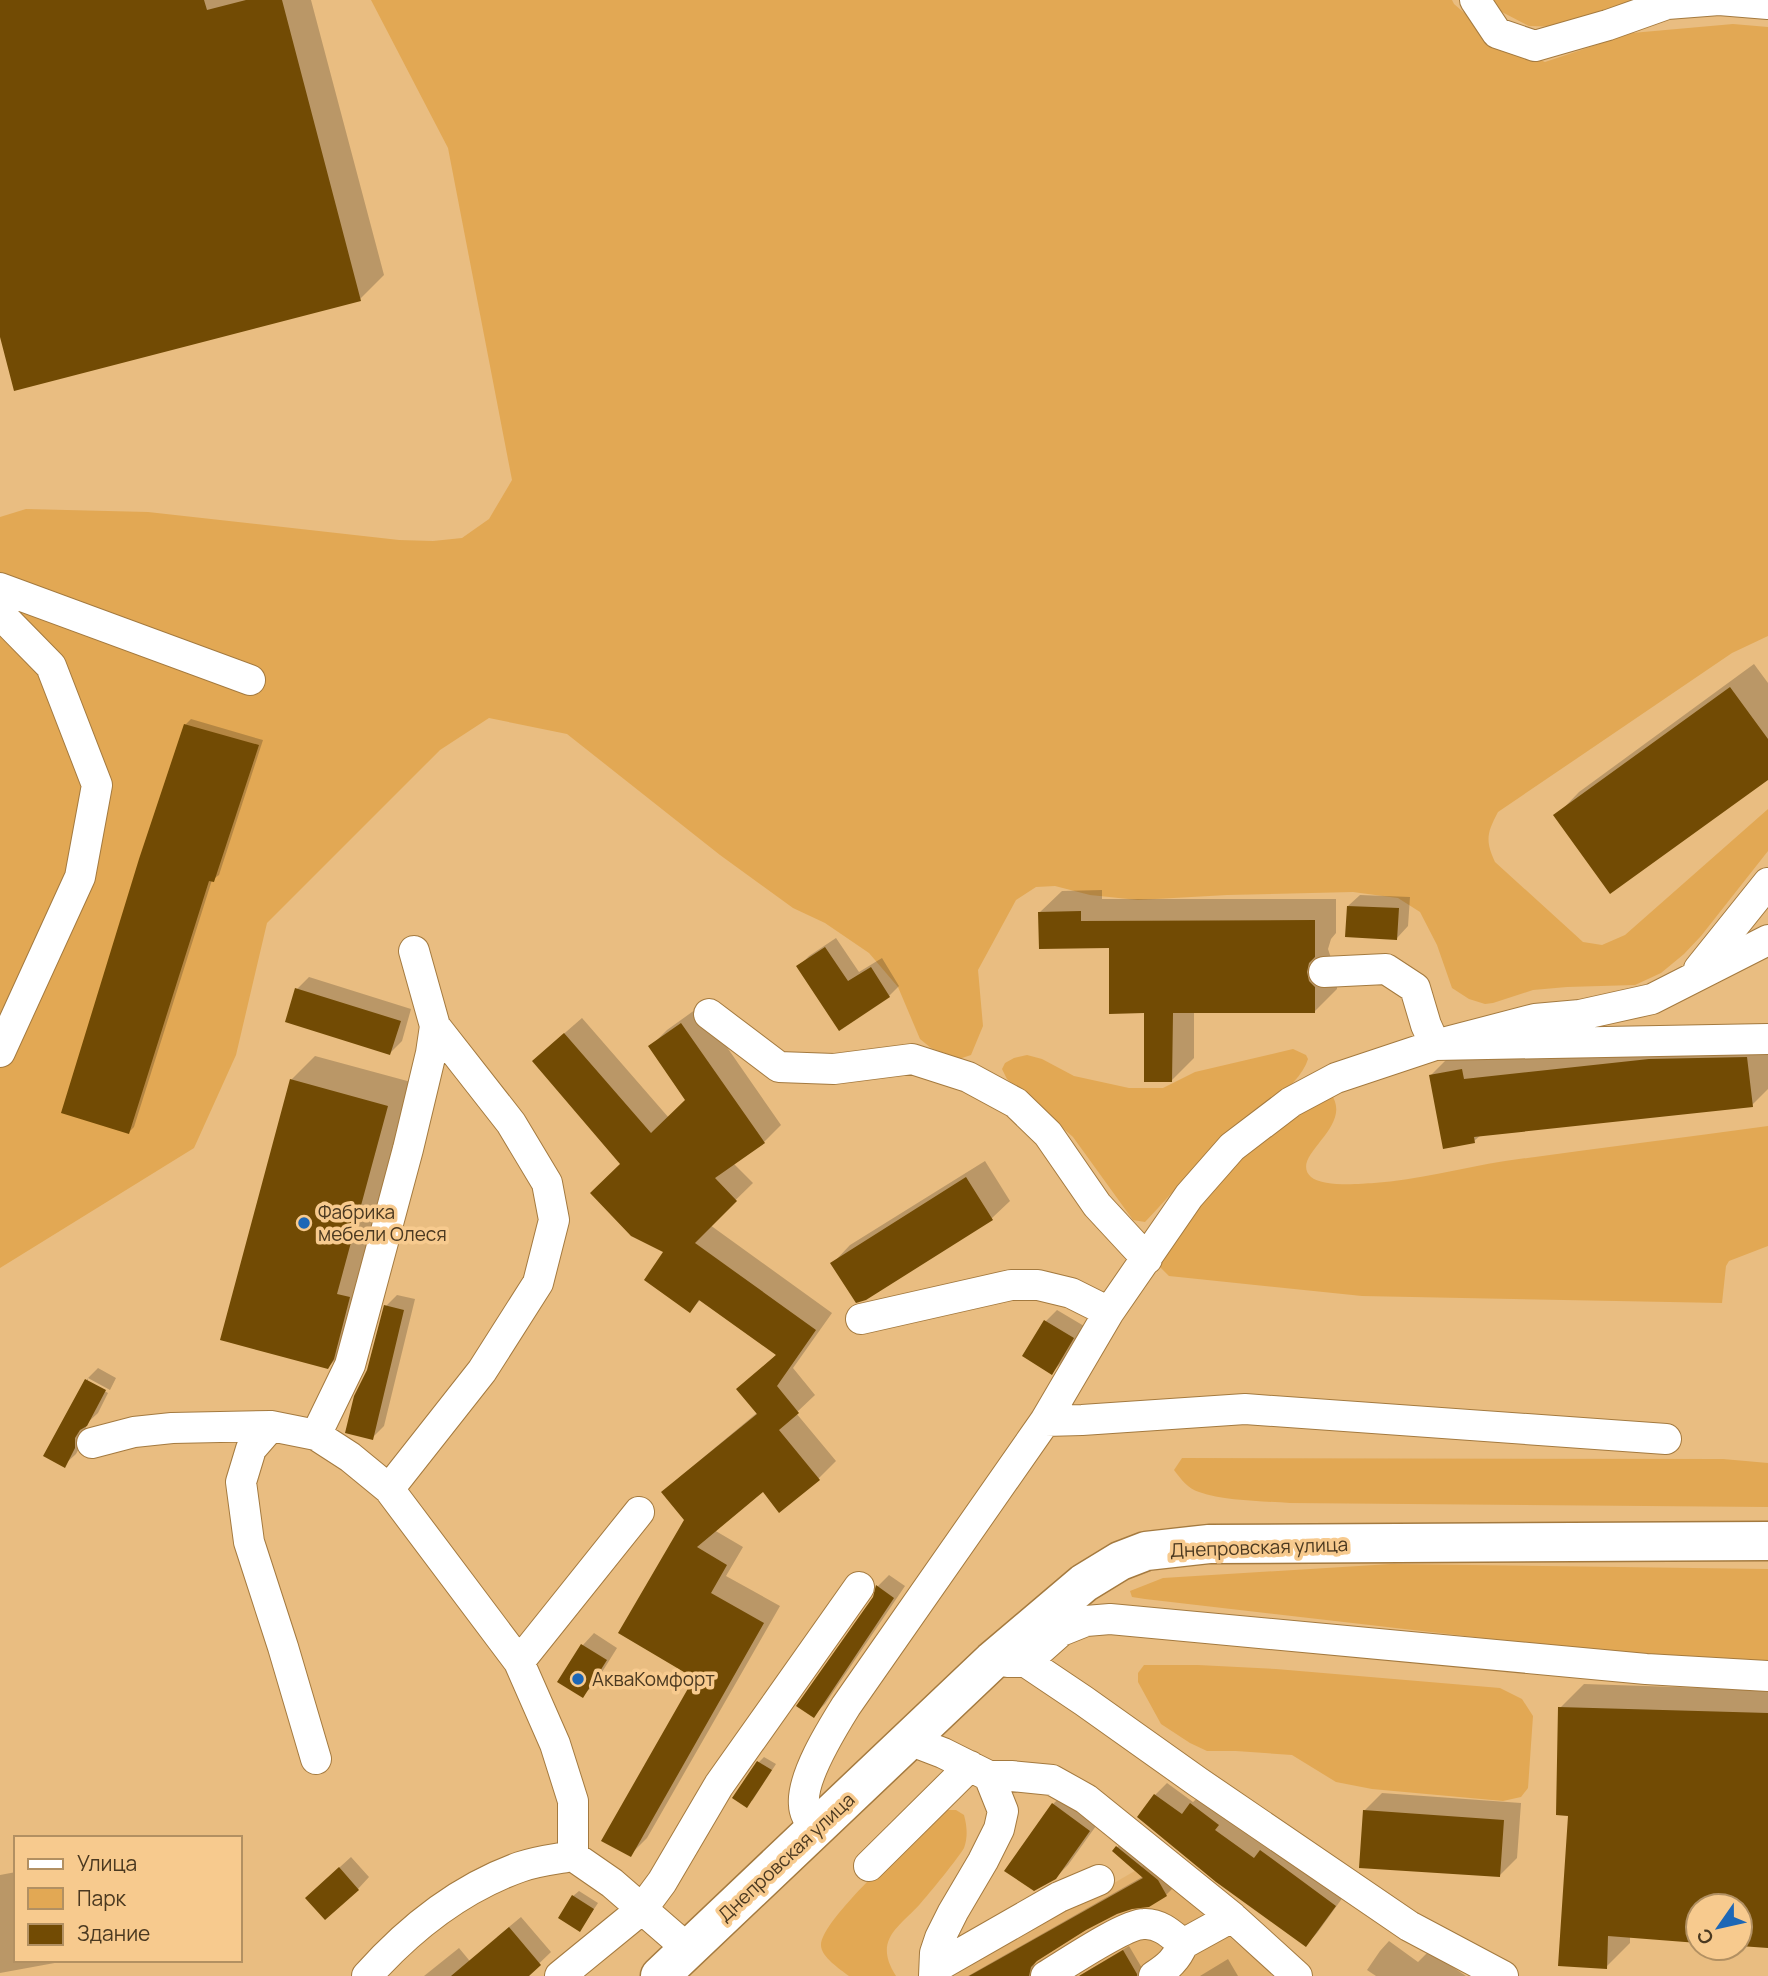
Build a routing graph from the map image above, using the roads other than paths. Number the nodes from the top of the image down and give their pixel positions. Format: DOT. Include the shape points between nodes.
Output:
graph roads {
  1 [pos="1475,0"];
  2 [pos="1768,4"];
  3 [pos="0,588"];
  4 [pos="0,614"];
  5 [pos="250,680"];
  6 [pos="1768,883"];
  7 [pos="1768,940"];
  8 [pos="414,951"];
  9 [pos="1324,972"];
  10 [pos="1693,978"];
  11 [pos="709,1014"];
  12 [pos="435,1026"];
  13 [pos="1768,1039"];
  14 [pos="1435,1045"];
  15 [pos="0,1052"];
  16 [pos="1147,1259"];
  17 [pos="1109,1312"];
  18 [pos="860,1319"];
  19 [pos="1045,1421"];
  20 [pos="271,1426"];
  21 [pos="316,1435"];
  22 [pos="1666,1439"];
  23 [pos="92,1443"];
  24 [pos="389,1489"];
  25 [pos="639,1512"];
  26 [pos="1768,1541"];
  27 [pos="859,1587"];
  28 [pos="519,1662"];
  29 [pos="1009,1662"];
  30 [pos="1768,1676"];
  31 [pos="909,1740"];
  32 [pos="316,1759"];
  33 [pos="979,1771"];
  34 [pos="814,1830"];
  35 [pos="573,1856"];
  36 [pos="869,1866"];
  37 [pos="1098,1880"];
  38 [pos="642,1909"];
  39 [pos="1232,1917"];
  40 [pos="1183,1944"];
  41 [pos="688,1949"];
  42 [pos="934,1972"];
  43 [pos="1284,1973"];
  44 [pos="367,1976"];
  45 [pos="560,1976"];
  46 [pos="660,1976"];
  47 [pos="1046,1976"];
  48 [pos="1154,1976"];
  49 [pos="1503,1976"];
  1 -- 2 [label="lane" via="1497,33 1535,46 1667,5 1719,0"];
  3 -- 5 [label="lane"];
  4 -- 15 [label="lane" via="51,666 97,785 80,877"];
  6 -- 10 [label="lane"];
  7 -- 10 [label="lane"];
  8 -- 12 [label="lane"];
  9 -- 14 [label="lane" via="1386,969 1415,988"];
  10 -- 14 [label="lane" via="1652,999 1580,1015 1535,1019"];
  11 -- 16 [label="lane" via="779,1067 834,1069 912,1059 968,1077 1016,1103 1048,1134 1097,1205"];
  12 -- 21 [label="lane" via="408,1149 350,1365"];
  12 -- 24 [label="lane" via="511,1123 547,1183 554,1220 538,1283 482,1371"];
  13 -- 14 [label="lane"];
  14 -- 16 [label="lane" via="1336,1078 1291,1102 1232,1147 1189,1196"];
  16 -- 17 [label="lane"];
  17 -- 18 [label="lane" via="1071,1293 1038,1285 1011,1285"];
  17 -- 19 [label="lane"];
  19 -- 22 [label="lane" via="1245,1409"];
  19 -- 34 [label="lane" via="829,1734 804,1790 803,1808"];
  20 -- 21 [label="lane"];
  20 -- 23 [label="lane" via="172,1428"];
  20 -- 32 [label="lane" via="251,1449 241,1482 244,1506 249,1542"];
  21 -- 24 [label="lane"];
  24 -- 28 [label="lane"];
  25 -- 28 [label="lane"];
  26 -- 29 [label="main road, Днепровская улица" via="1209,1544 1146,1551 1084,1583"];
  27 -- 38 [label="lane" via="719,1785"];
  28 -- 35 [label="lane" via="555,1744 573,1801"];
  29 -- 30 [label="lane" via="1061,1631 1086,1621 1110,1619 1646,1669"];
  29 -- 31 [label="main road, Днепровская улица"];
  29 -- 49 [label="lane" via="1084,1700 1409,1926"];
  31 -- 33 [label="lane"];
  31 -- 34 [label="main road, Днепровская улица"];
  33 -- 36 [label="lane"];
  33 -- 39 [label="lane" via="1063,1784"];
  33 -- 42 [label="lane" via="1003,1811 999,1829 940,1938"];
  34 -- 41 [label="main road, Днепровская улица"];
  35 -- 38 [label="lane"];
  35 -- 44 [label="lane" via="523,1866 461,1897 429,1917"];
  37 -- 42 [label="lane" via="1059,1897"];
  38 -- 41 [label="lane"];
  38 -- 45 [label="lane"];
  39 -- 40 [label="lane"];
  39 -- 43 [label="lane"];
  40 -- 47 [label="lane" via="1161,1927 1144,1924 1125,1930"];
  40 -- 48 [label="lane" via="1179,1955"];
  41 -- 46 [label="main road, Днепровская улица"];
}
